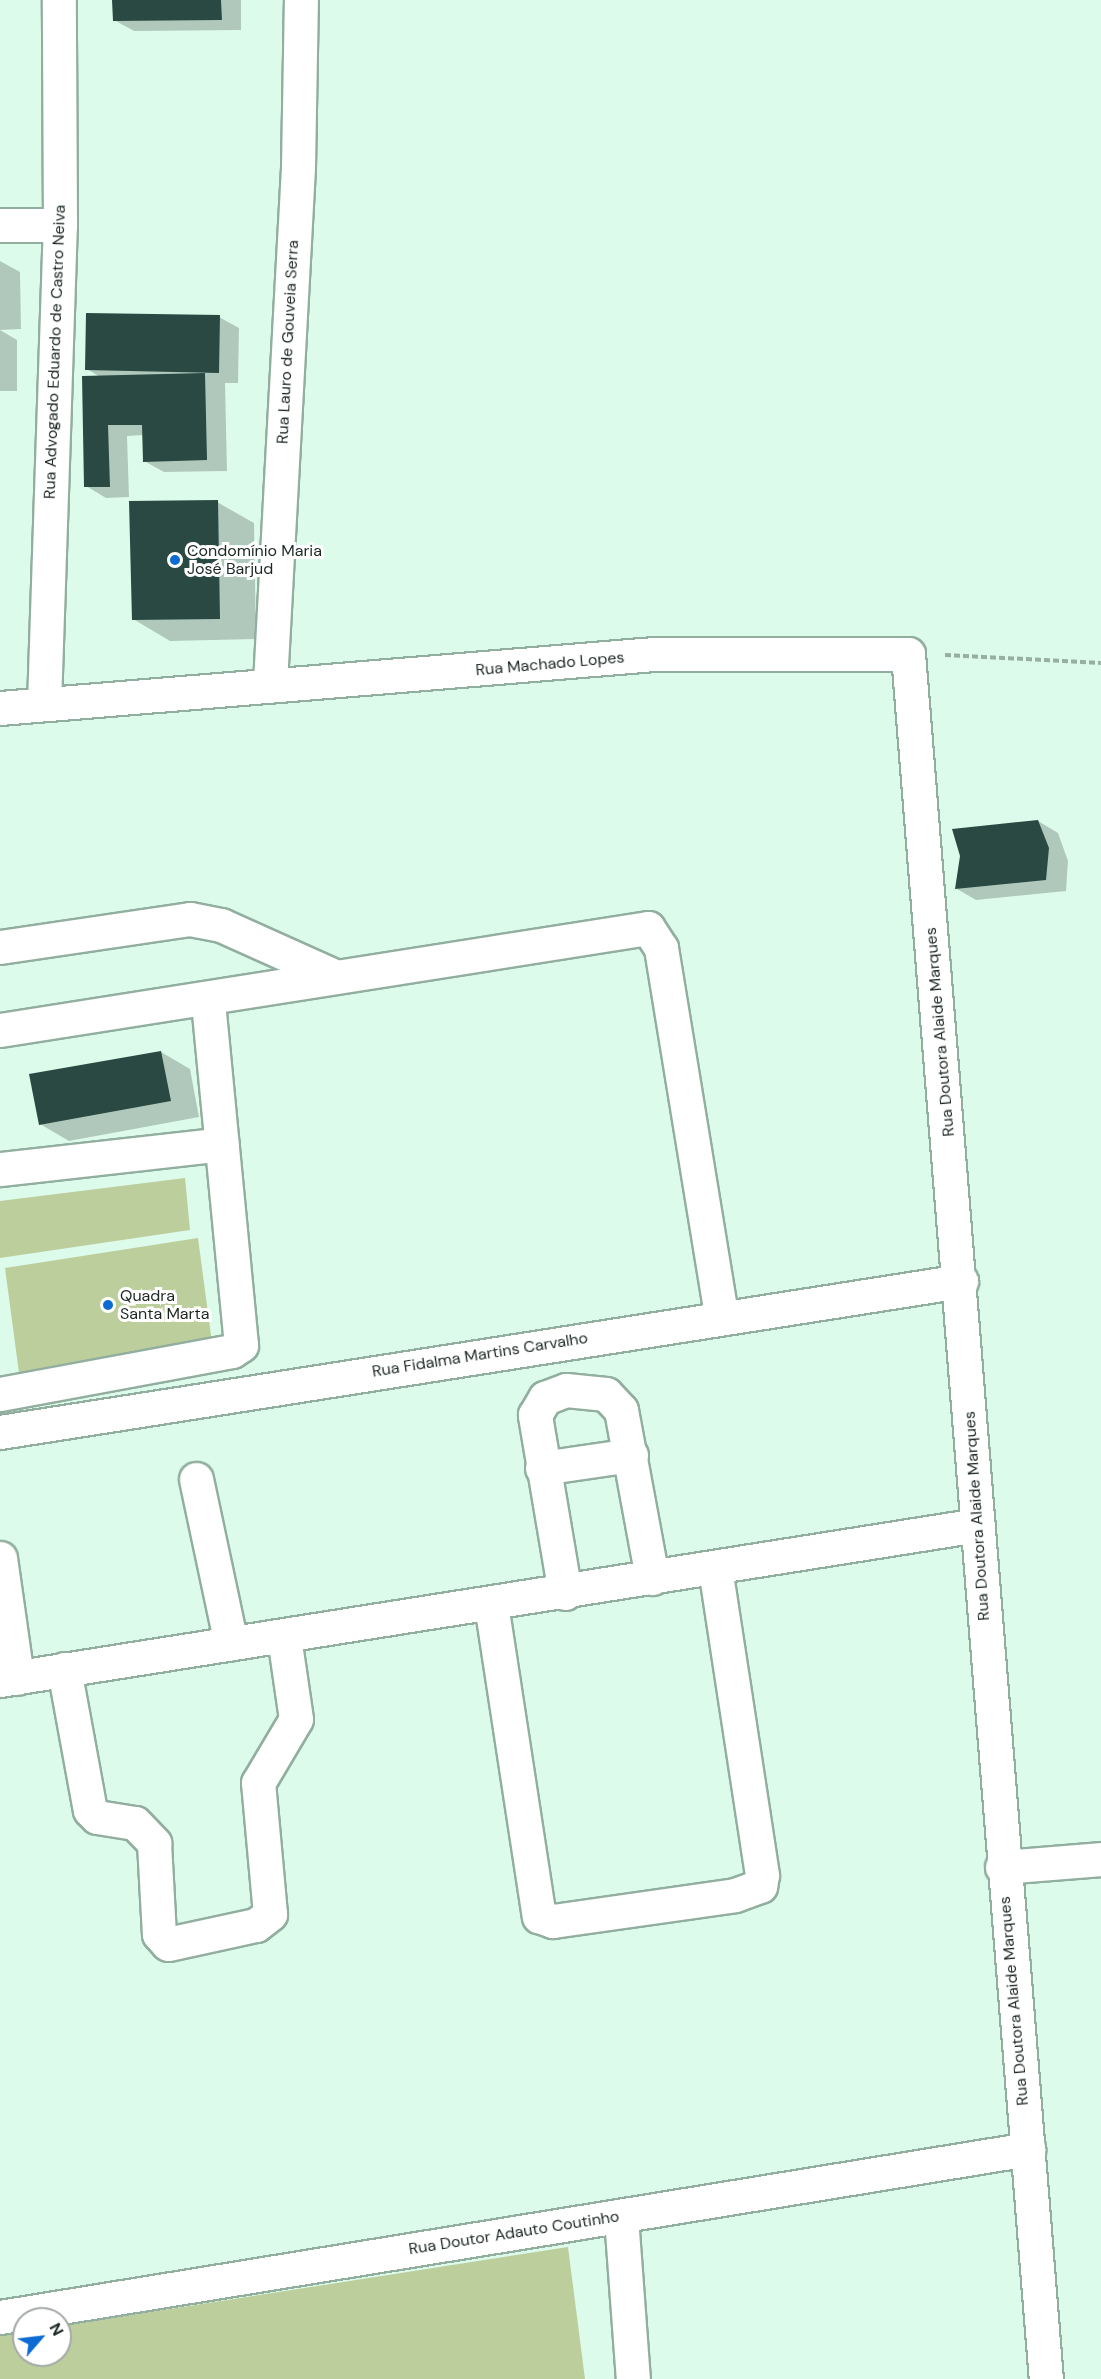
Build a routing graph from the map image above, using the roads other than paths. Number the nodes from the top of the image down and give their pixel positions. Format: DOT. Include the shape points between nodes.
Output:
graph roads {
  1 [pos="59,0"];
  2 [pos="301,0"];
  3 [pos="0,225"];
  4 [pos="60,225"];
  5 [pos="908,654"];
  6 [pos="270,683"];
  7 [pos="44,704"];
  8 [pos="0,708"];
  9 [pos="0,947"];
  10 [pos="332,975"];
  11 [pos="208,1001"];
  12 [pos="0,1030"];
  13 [pos="222,1144"];
  14 [pos="0,1169"];
  15 [pos="961,1281"];
  16 [pos="721,1316"];
  17 [pos="0,1394"];
  18 [pos="0,1432"];
  19 [pos="631,1455"];
  20 [pos="542,1468"];
  21 [pos="196,1479"];
  22 [pos="978,1525"];
  23 [pos="0,1558"];
  24 [pos="714,1569"];
  25 [pos="652,1578"];
  26 [pos="565,1593"];
  27 [pos="491,1604"];
  28 [pos="284,1637"];
  29 [pos="231,1643"];
  30 [pos="64,1669"];
  31 [pos="8,1679"];
  32 [pos="1101,1859"];
  33 [pos="1002,1867"];
  34 [pos="1028,2149"];
  35 [pos="621,2217"];
  36 [pos="0,2317"];
  37 [pos="633,2379"];
  38 [pos="1046,2379"];
  1 -- 4 [label="street, Rua Advogado Eduardo de Castro Neiva"];
  2 -- 6 [label="street, Rua Lauro de Gouveia Serra" via="298,166"];
  3 -- 4 [label="street"];
  4 -- 7 [label="street, Rua Advogado Eduardo de Castro Neiva"];
  5 -- 6 [label="street, Rua Machado Lopes" via="654,654"];
  5 -- 15 [label="street, Rua Doutora Alaide Marques"];
  6 -- 7 [label="street, Rua Machado Lopes"];
  7 -- 8 [label="street, Rua Machado Lopes"];
  9 -- 10 [label="street" via="190,919 221,925"];
  10 -- 11 [label="street"];
  10 -- 16 [label="street" via="642,927 656,934"];
  11 -- 12 [label="street"];
  11 -- 13 [label="street"];
  13 -- 14 [label="street"];
  13 -- 17 [label="street" via="241,1345 232,1351"];
  15 -- 16 [label="street, Rua Fidalma Martins Carvalho"];
  15 -- 22 [label="street, Rua Doutora Alaide Marques"];
  16 -- 18 [label="street, Rua Fidalma Martins Carvalho"];
  19 -- 20 [label="street"];
  19 -- 20 [label="street" via="615,1400 591,1391 566,1390 545,1398 535,1415"];
  19 -- 25 [label="street"];
  20 -- 26 [label="street"];
  21 -- 29 [label="street"];
  22 -- 24 [label="street"];
  22 -- 33 [label="street, Rua Doutora Alaide Marques"];
  23 -- 31 [label="street"];
  24 -- 25 [label="street"];
  24 -- 27 [label="street" via="762,1875 760,1887 735,1894 553,1921 539,1916"];
  25 -- 26 [label="street"];
  26 -- 27 [label="street"];
  27 -- 28 [label="street"];
  28 -- 29 [label="street"];
  28 -- 30 [label="street" via="296,1719 258,1783 270,1914 256,1925 168,1944 159,1934 154,1843 135,1822 97,1817 90,1810"];
  29 -- 30 [label="street"];
  30 -- 31 [label="street"];
  32 -- 33 [label="street"];
  33 -- 34 [label="street, Rua Doutora Alaide Marques"];
  34 -- 35 [label="street, Rua Doutor Adauto Coutinho"];
  34 -- 38 [label="street, Rua Doutora Alaide Marques"];
  35 -- 36 [label="street, Rua Doutor Adauto Coutinho"];
  35 -- 37 [label="street"];
}
